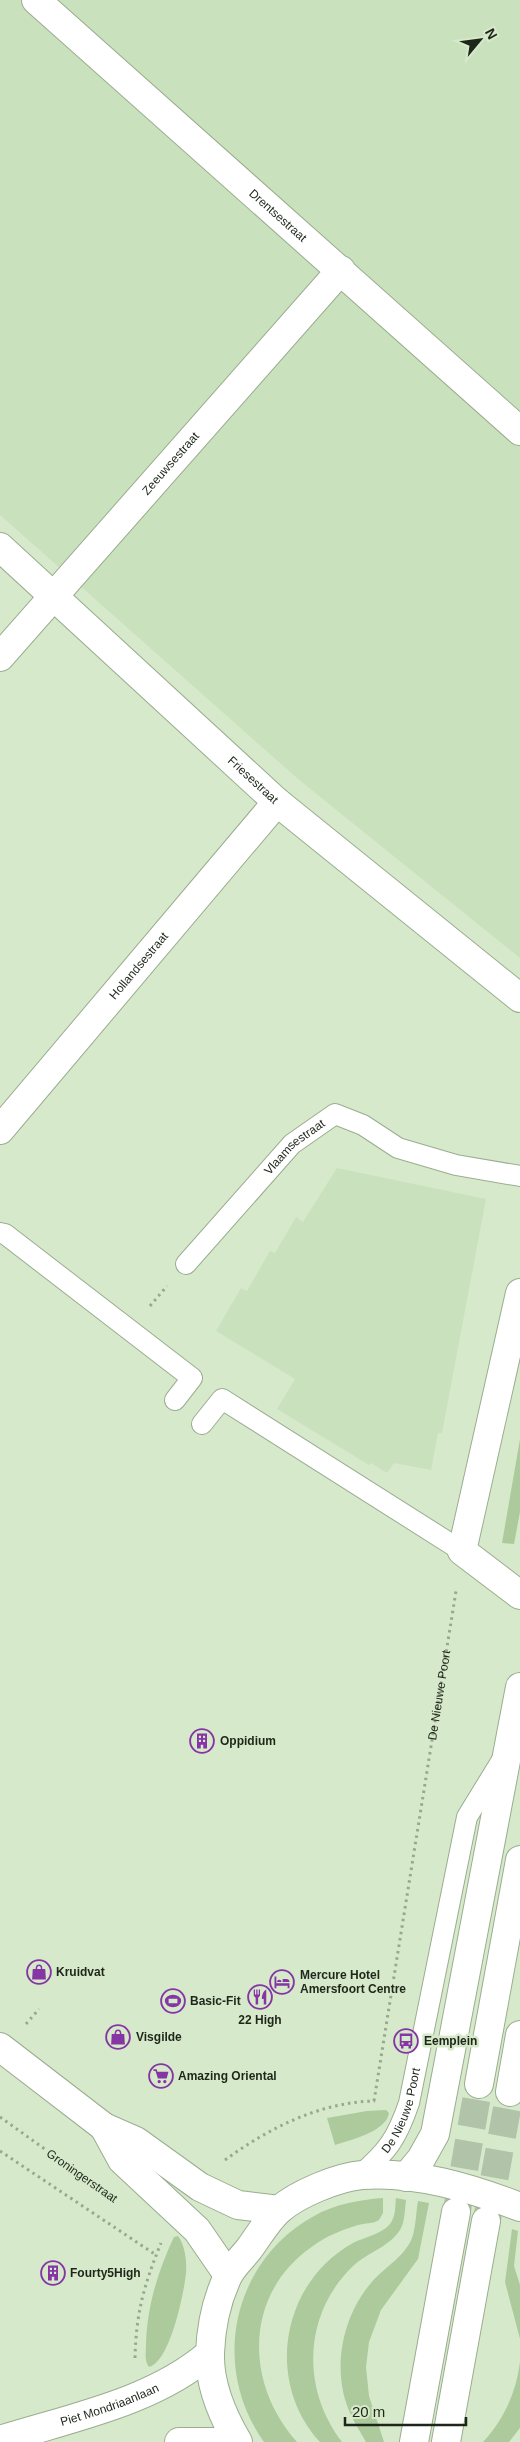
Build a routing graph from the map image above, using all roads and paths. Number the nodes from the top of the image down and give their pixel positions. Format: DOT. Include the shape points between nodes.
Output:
graph roads {
  1 [pos="36,0"];
  2 [pos="341,270"];
  3 [pos="520,431"];
  4 [pos="0,547"];
  5 [pos="52,595"];
  6 [pos="0,657"];
  7 [pos="277,802"];
  8 [pos="520,998"];
  9 [pos="0,1130"];
  10 [pos="520,1176"];
  11 [pos="0,1233"];
  12 [pos="186,1264"];
  13 [pos="520,1293"];
  14 [pos="175,1400"];
  15 [pos="202,1424"];
  16 [pos="462,1551"];
  17 [pos="520,1595"];
  18 [pos="520,1687"];
  19 [pos="508,1750"];
  20 [pos="520,1860"];
  21 [pos="39,2009"];
  22 [pos="21,2030"];
  23 [pos="520,2035"];
  24 [pos="0,2047"];
  25 [pos="479,2084"];
  26 [pos="510,2092"];
  27 [pos="374,2101"];
  28 [pos="0,2117"];
  29 [pos="104,2127"];
  30 [pos="0,2151"];
  31 [pos="360,2175"];
  32 [pos="406,2176"];
  33 [pos="101,2189"];
  34 [pos="520,2207"];
  35 [pos="279,2210"];
  36 [pos="456,2212"];
  37 [pos="486,2221"];
  38 [pos="156,2255"];
  39 [pos="228,2275"];
  40 [pos="210,2353"];
  41 [pos="0,2440"];
  42 [pos="179,2442"];
  43 [pos="217,2442"];
  44 [pos="238,2442"];
  45 [pos="414,2442"];
  46 [pos="446,2442"];
  1 -- 2 [label="street, Drentsestraat"];
  2 -- 3 [label="street, Drentsestraat"];
  2 -- 5 [label="street, Zeeuwsestraat"];
  4 -- 5 [label="street, Friesestraat"];
  5 -- 6 [label="street, Zeeuwsestraat"];
  5 -- 7 [label="street, Friesestraat"];
  7 -- 8 [label="street, Friesestraat"];
  7 -- 9 [label="street, Hollandsestraat"];
  10 -- 12 [label="lane, Vlaamsestraat" via="456,1165 398,1148 363,1125 335,1114 292,1144"];
  11 -- 14 [label="lane" via="192,1378"];
  13 -- 16 [label="street"];
  15 -- 16 [label="lane" via="222,1399"];
  16 -- 17 [label="street"];
  16 -- 27 [label="path, De Nieuwe Poort"];
  18 -- 19 [label="street, De Nieuwe Poort"];
  19 -- 31 [label="lane, De Nieuwe Poort" via="467,1817 403,2121 383,2155"];
  19 -- 32 [label="street, De Nieuwe Poort" via="435,2134"];
  20 -- 25 [label="street"];
  21 -- 22 [label="path"];
  23 -- 26 [label="street"];
  24 -- 29 [label="street"];
  28 -- 33 [label="path, Groningerstraat"];
  29 -- 35 [label="street" via="136,2141 200,2187 238,2205"];
  29 -- 39 [label="street" via="122,2160 197,2230"];
  30 -- 38 [label="path"];
  31 -- 32 [label="street, De Nieuwe Poort"];
  31 -- 35 [label="street, De Nieuwe Poort" via="326,2184"];
  32 -- 34 [label="street, De Nieuwe Poort" via="468,2189"];
  35 -- 39 [label="street, De Nieuwe Poort"];
  36 -- 45 [label="street"];
  37 -- 46 [label="street"];
  39 -- 40 [label="street, De Nieuwe Poort" via="216,2309"];
  40 -- 41 [label="street, Piet Mondriaanlaan" via="191,2370 138,2396"];
  40 -- 44 [label="street, De Nieuwe Poort" via="213,2384 224,2418"];
  42 -- 43 [label="street"];
}
